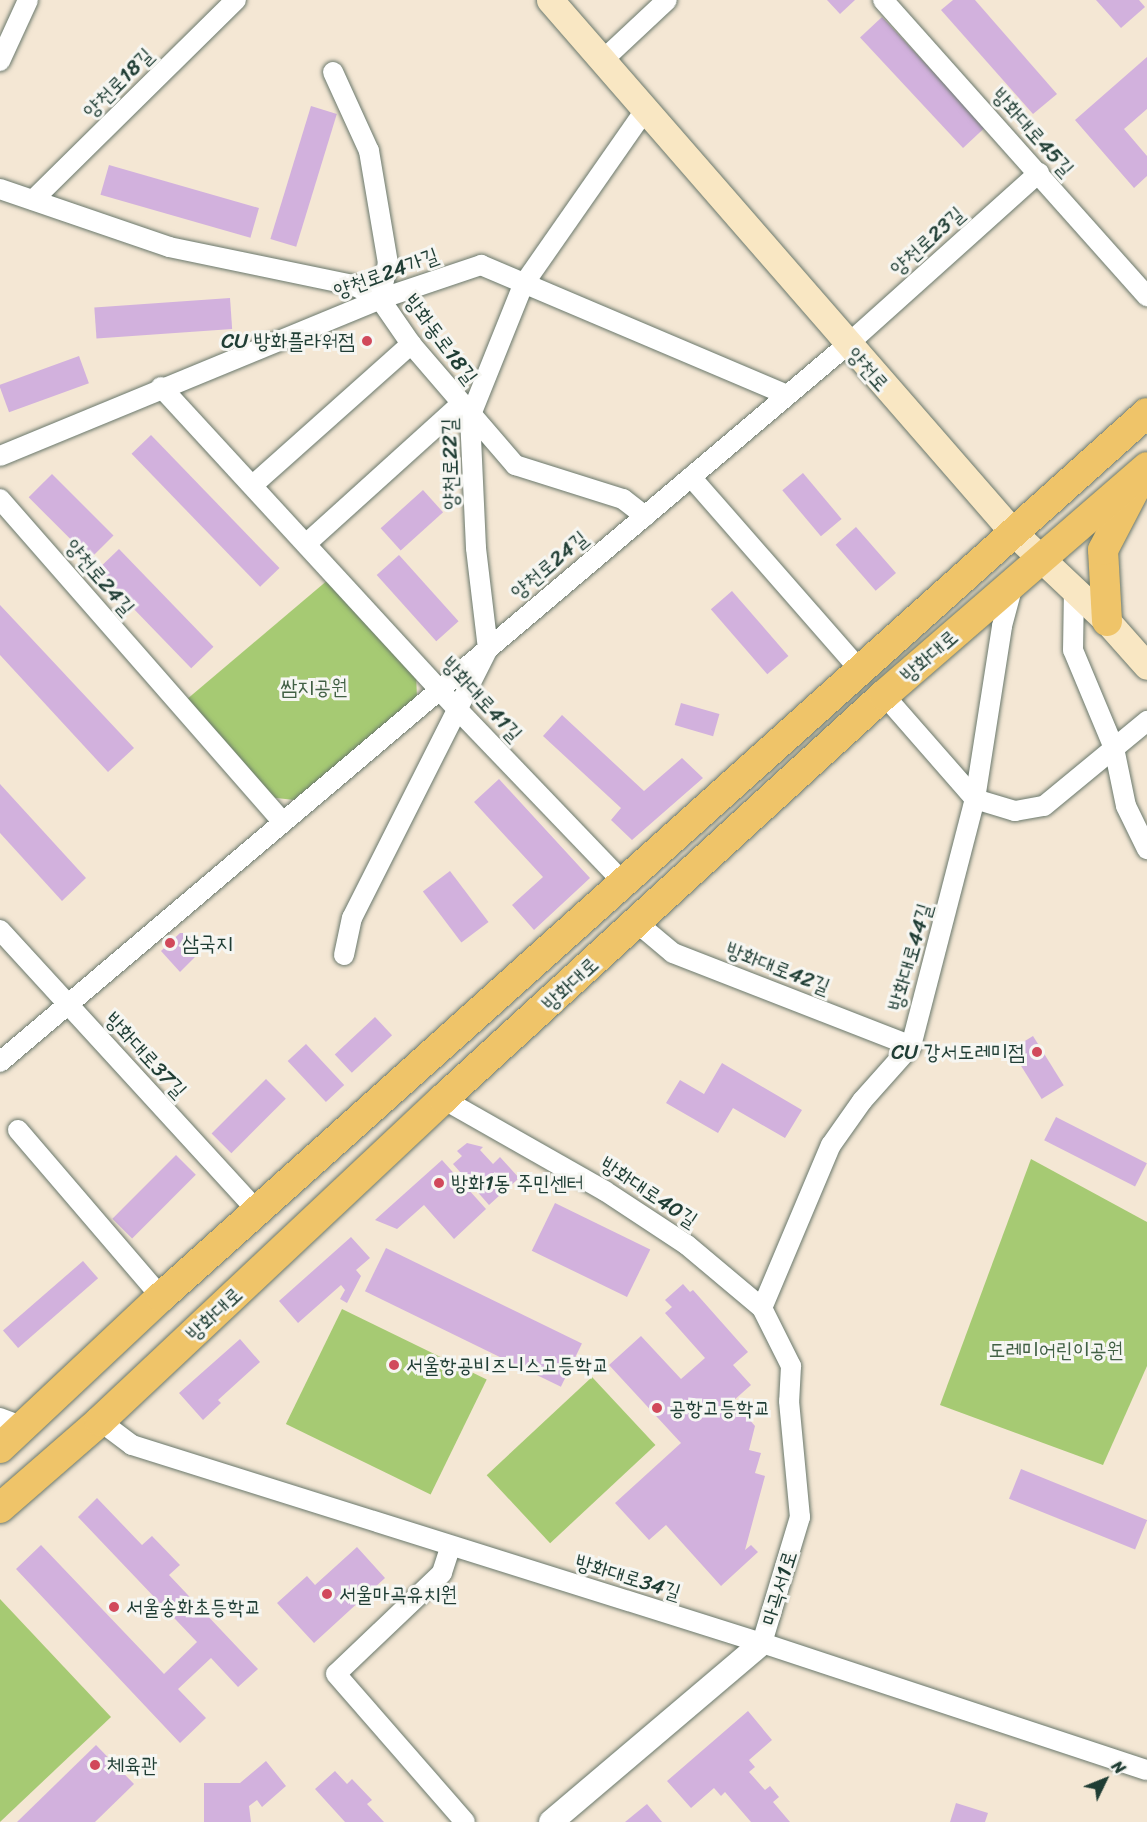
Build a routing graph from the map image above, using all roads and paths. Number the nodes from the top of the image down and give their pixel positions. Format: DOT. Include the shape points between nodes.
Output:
graph roads {
  1 [pos="28,0"];
  2 [pos="236,0"];
  3 [pos="550,0"];
  4 [pos="667,0"];
  5 [pos="883,0"];
  6 [pos="604,59"];
  7 [pos="0,61"];
  8 [pos="333,72"];
  9 [pos="645,110"];
  10 [pos="1039,173"];
  11 [pos="0,189"];
  12 [pos="33,200"];
  13 [pos="523,285"];
  14 [pos="1147,296"];
  15 [pos="380,299"];
  16 [pos="411,344"];
  17 [pos="847,345"];
  18 [pos="161,387"];
  19 [pos="788,395"];
  20 [pos="465,411"];
  21 [pos="1147,413"];
  22 [pos="0,456"];
  23 [pos="1147,467"];
  24 [pos="691,477"];
  25 [pos="253,485"];
  26 [pos="0,499"];
  27 [pos="645,516"];
  28 [pos="1013,532"];
  29 [pos="306,544"];
  30 [pos="1041,560"];
  31 [pos="1014,582"];
  32 [pos="1074,588"];
  33 [pos="1107,621"];
  34 [pos="488,649"];
  35 [pos="1147,666"];
  36 [pos="860,670"];
  37 [pos="440,690"];
  38 [pos="884,695"];
  39 [pos="458,710"];
  40 [pos="1147,721"];
  41 [pos="1114,748"];
  42 [pos="975,799"];
  43 [pos="283,822"];
  44 [pos="1147,849"];
  45 [pos="625,884"];
  46 [pos="636,922"];
  47 [pos="0,930"];
  48 [pos="344,955"];
  49 [pos="67,1005"];
  50 [pos="910,1046"];
  51 [pos="0,1062"];
  52 [pos="444,1099"];
  53 [pos="18,1130"];
  54 [pos="258,1212"];
  55 [pos="161,1297"];
  56 [pos="762,1308"];
  57 [pos="791,1366"];
  58 [pos="100,1420"];
  59 [pos="11,1423"];
  60 [pos="0,1448"];
  61 [pos="0,1508"];
  62 [pos="450,1548"];
  63 [pos="762,1643"];
  64 [pos="1147,1770"];
  65 [pos="465,1822"];
  66 [pos="551,1822"];
  1 -- 7 [label="street"];
  2 -- 12 [label="street, 양천로18길"];
  3 -- 6 [label="main road, 양천로"];
  4 -- 6 [label="street"];
  5 -- 10 [label="street, 방화대로45길"];
  6 -- 9 [label="main road, 양천로"];
  8 -- 15 [label="street" via="369,151 388,263"];
  9 -- 13 [label="street, 양천로22길"];
  9 -- 17 [label="main road, 양천로"];
  10 -- 14 [label="street, 방화대로45길"];
  10 -- 17 [label="street, 양천로23길"];
  11 -- 12 [label="street, 방화동로18길"];
  12 -- 15 [label="street, 방화동로18길" via="169,247 353,285"];
  13 -- 15 [label="street, 양천로24가길" via="481,265"];
  13 -- 19 [label="street, 양천로24가길"];
  13 -- 20 [label="street, 양천로22길"];
  15 -- 16 [label="street, 방화동로18길"];
  15 -- 18 [label="street, 양천로24가길"];
  16 -- 20 [label="street, 방화동로18길"];
  16 -- 25 [label="street"];
  17 -- 19 [label="street, 양천로24길"];
  17 -- 28 [label="main road, 양천로"];
  18 -- 22 [label="street, 양천로24가길"];
  18 -- 25 [label="street, 방화대로41길"];
  19 -- 24 [label="street, 양천로24길"];
  20 -- 27 [label="street, 방화동로18길" via="515,465 623,499"];
  20 -- 29 [label="street"];
  20 -- 34 [label="street, 양천로22길"];
  21 -- 28 [label="main road, 방화대로"];
  23 -- 30 [label="main road, 방화대로"];
  23 -- 33 [label="main road" via="1103,550"];
  24 -- 27 [label="street, 양천로24길"];
  24 -- 36 [label="street"];
  25 -- 29 [label="street, 방화대로41길"];
  26 -- 43 [label="street, 양천로24길"];
  27 -- 34 [label="street, 양천로24길"];
  28 -- 30 [label="main road, 양천로"];
  28 -- 36 [label="main road, 방화대로"];
  29 -- 37 [label="street, 방화대로41길"];
  30 -- 31 [label="main road, 방화대로"];
  30 -- 32 [label="main road, 양천로"];
  31 -- 38 [label="main road, 방화대로"];
  31 -- 42 [label="street, 방화대로44길" via="1002,626"];
  32 -- 33 [label="main road, 양천로"];
  32 -- 41 [label="street" via="1073,650"];
  33 -- 35 [label="main road, 양천로"];
  34 -- 37 [label="street, 양천로24길"];
  34 -- 39 [label="street"];
  36 -- 45 [label="main road, 방화대로"];
  37 -- 39 [label="street, 방화대로41길"];
  37 -- 43 [label="street, 양천로24길"];
  38 -- 42 [label="street"];
  38 -- 46 [label="main road, 방화대로"];
  39 -- 45 [label="street, 방화대로41길"];
  39 -- 48 [label="street" via="352,918"];
  40 -- 41 [label="street"];
  41 -- 42 [label="street" via="1044,806 1015,811"];
  41 -- 44 [label="street" via="1126,806"];
  42 -- 50 [label="street, 방화대로44길"];
  43 -- 49 [label="street, 양천로24길"];
  45 -- 54 [label="main road, 방화대로"];
  46 -- 50 [label="street, 방화대로42길" via="673,953"];
  46 -- 52 [label="main road, 방화대로"];
  47 -- 49 [label="street, 방화대로37길"];
  49 -- 51 [label="street, 양천로24길"];
  49 -- 54 [label="street, 방화대로37길"];
  50 -- 56 [label="street, 방화대로44길" via="862,1101 831,1145"];
  52 -- 56 [label="street, 방화대로40길" via="624,1203 687,1245"];
  52 -- 58 [label="main road, 방화대로"];
  53 -- 55 [label="street"];
  54 -- 55 [label="main road, 방화대로"];
  55 -- 59 [label="main road, 방화대로"];
  56 -- 57 [label="street, 방화대로40길"];
  57 -- 63 [label="street, 마곡서1로" via="789,1401 800,1517"];
  58 -- 61 [label="main road, 방화대로"];
  58 -- 62 [label="street, 방화대로34길" via="132,1445"];
  59 -- 60 [label="main road, 방화대로"];
  62 -- 63 [label="street, 방화대로34길"];
  62 -- 65 [label="street" via="442,1573 336,1674"];
  63 -- 64 [label="street, 방화대로34길"];
  63 -- 66 [label="street, 마곡서1로"];
}
